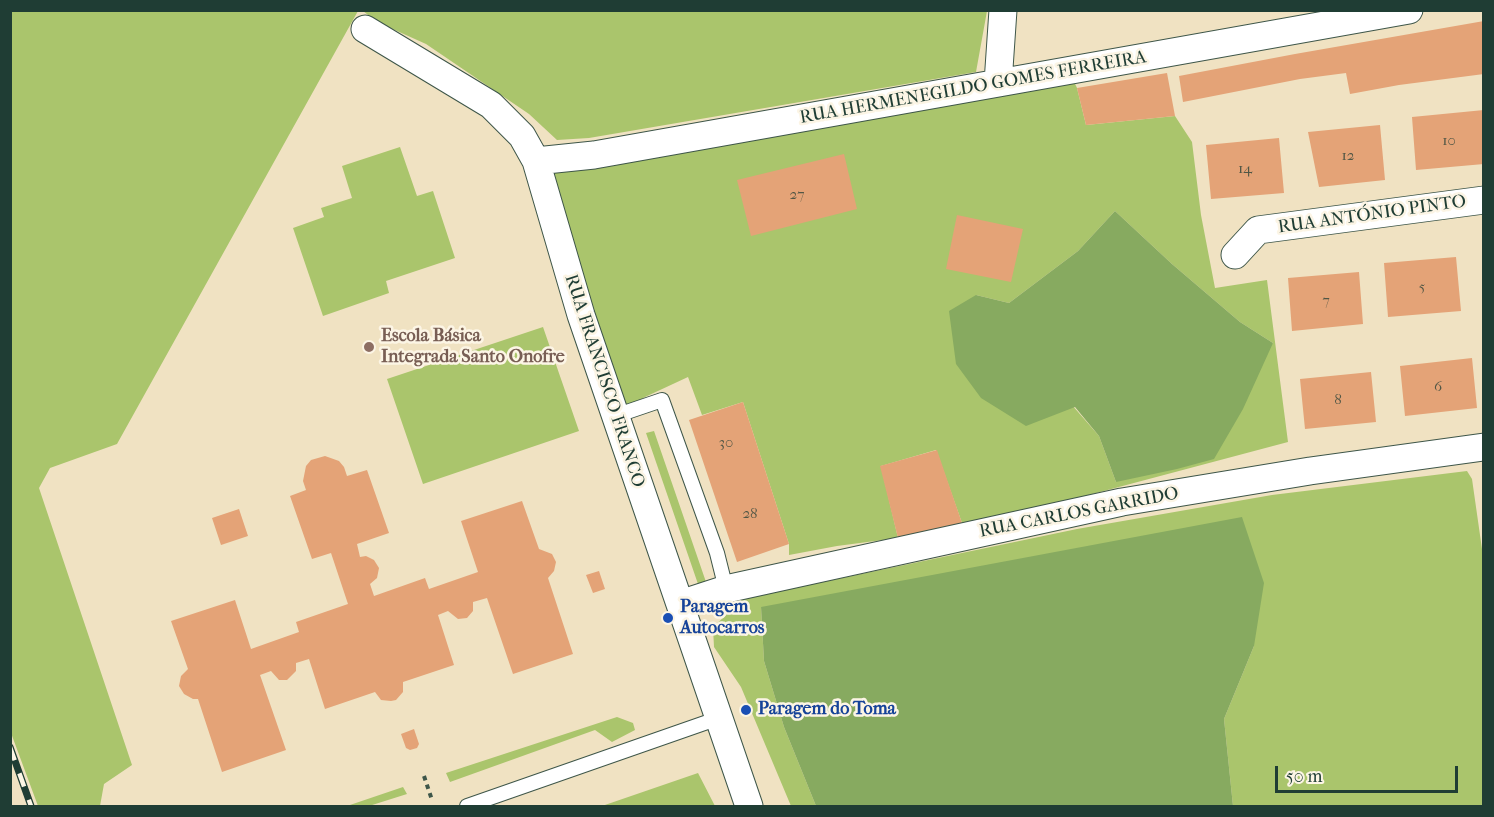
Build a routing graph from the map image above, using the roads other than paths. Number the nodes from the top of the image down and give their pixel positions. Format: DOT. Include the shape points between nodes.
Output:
graph roads {
  1 [pos="1003,10"];
  2 [pos="1409,10"];
  3 [pos="365,29"];
  4 [pos="998,83"];
  5 [pos="536,161"];
  6 [pos="1484,200"];
  7 [pos="1235,255"];
  8 [pos="615,416"];
  9 [pos="1484,447"];
  10 [pos="726,589"];
  11 [pos="680,604"];
  12 [pos="719,718"];
  13 [pos="467,807"];
  14 [pos="749,807"];
  1 -- 4 [label="street"];
  2 -- 4 [label="street, RUA HERMENEGILDO GOMES FERREIRA"];
  3 -- 5 [label="street, RUA FRANCISCO FRANCO" via="491,105 522,136"];
  4 -- 5 [label="street, RUA HERMENEGILDO GOMES FERREIRA" via="594,155"];
  5 -- 8 [label="street, RUA FRANCISCO FRANCO" via="580,315"];
  6 -- 7 [label="street, RUA ANTÓNIO PINTO" via="1258,230"];
  8 -- 10 [label="lane" via="662,400 717,553"];
  8 -- 11 [label="street, RUA FRANCISCO FRANCO"];
  9 -- 10 [label="street, RUA CARLOS GARRIDO" via="1122,502"];
  10 -- 11 [label="street, RUA CARLOS GARRIDO"];
  11 -- 12 [label="street, RUA FRANCISCO FRANCO"];
  12 -- 13 [label="lane"];
  12 -- 14 [label="street, RUA FRANCISCO FRANCO"];
}
